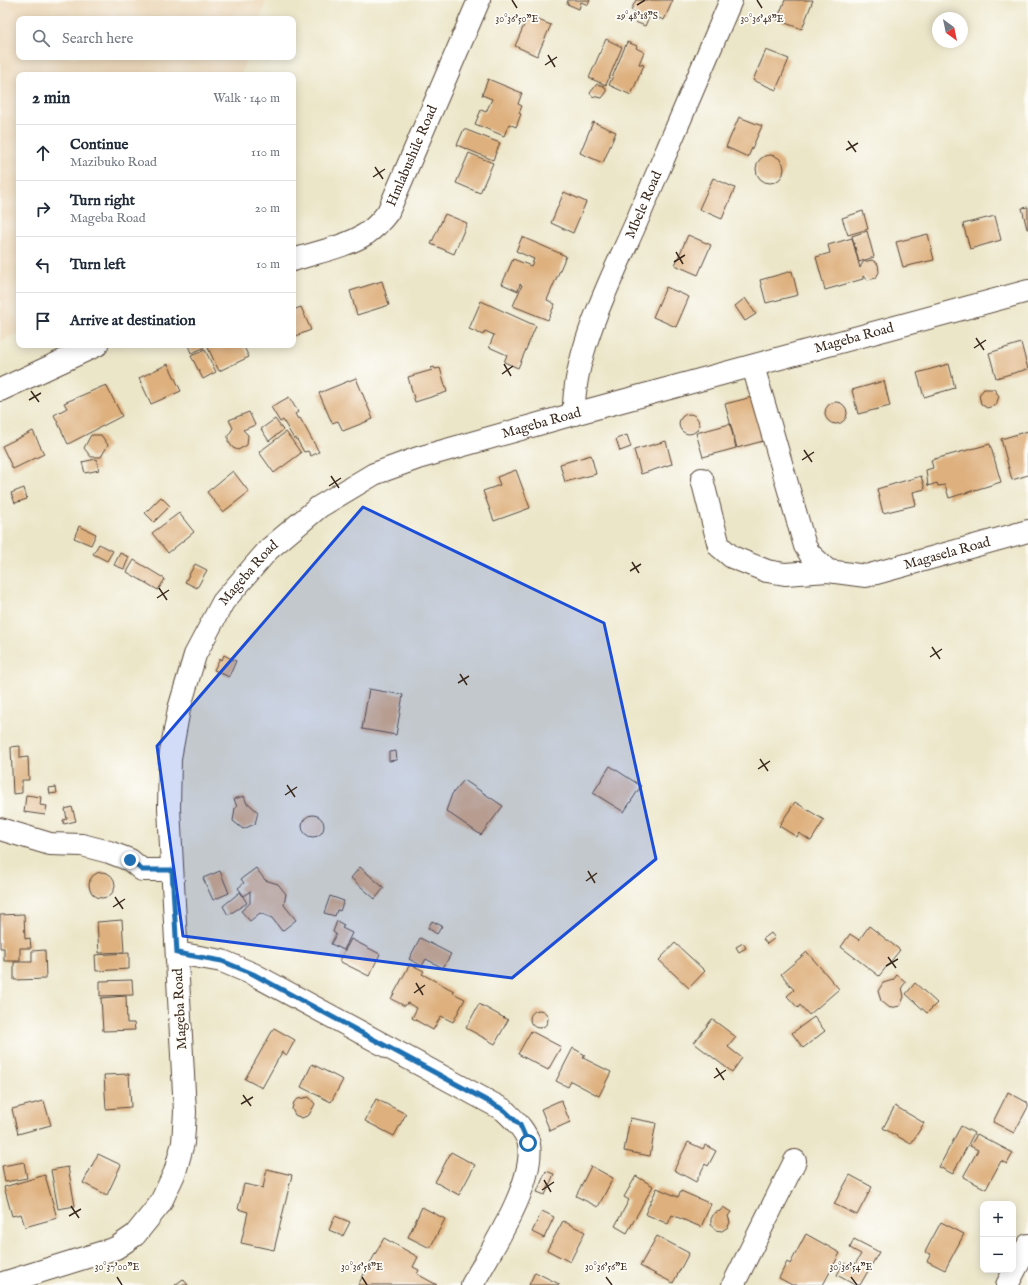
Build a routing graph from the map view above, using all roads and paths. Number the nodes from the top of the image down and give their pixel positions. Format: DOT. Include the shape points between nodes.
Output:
graph roads {
  1 [pos="479,0"];
  2 [pos="731,0"];
  3 [pos="296,259"];
  4 [pos="1028,291"];
  5 [pos="91,348"];
  6 [pos="753,366"];
  7 [pos="0,390"];
  8 [pos="574,414"];
  9 [pos="702,479"];
  10 [pos="1028,531"];
  11 [pos="828,571"];
  12 [pos="0,829"];
  13 [pos="172,870"];
  14 [pos="177,953"];
  15 [pos="795,1161"];
  16 [pos="1028,1244"];
  17 [pos="0,1284"];
  18 [pos="472,1285"];
  19 [pos="733,1285"];
  20 [pos="1007,1285"];
  1 -- 3 [label="street, Hmlabushile Road" via="388,212 366,234 350,242"];
  2 -- 8 [label="street, Mbele Road" via="604,299 579,366 573,395"];
  4 -- 6 [label="street, Mageba Road"];
  5 -- 7 [label="street"];
  6 -- 8 [label="street, Mageba Road"];
  6 -- 11 [label="street" via="805,546"];
  8 -- 13 [label="street, Mageba Road" via="418,458 374,474 318,507 269,549 224,602 195,655 188,678 170,758"];
  9 -- 11 [label="street" via="719,546 732,557 767,571 785,574"];
  10 -- 11 [label="street, Magasela Road" via="866,576"];
  12 -- 13 [label="street" via="50,844 82,845 110,852 130,860 142,870"];
  13 -- 14 [label="street, Mageba Road"];
  14 -- 17 [label="street, Mageba Road" via="183,1143 175,1172 160,1204 135,1235 116,1248"];
  14 -- 18 [label="street" via="222,961 253,974 504,1110 520,1125 528,1143 529,1166 517,1200"];
  15 -- 19 [label="street"];
  16 -- 20 [label="street"];
}
